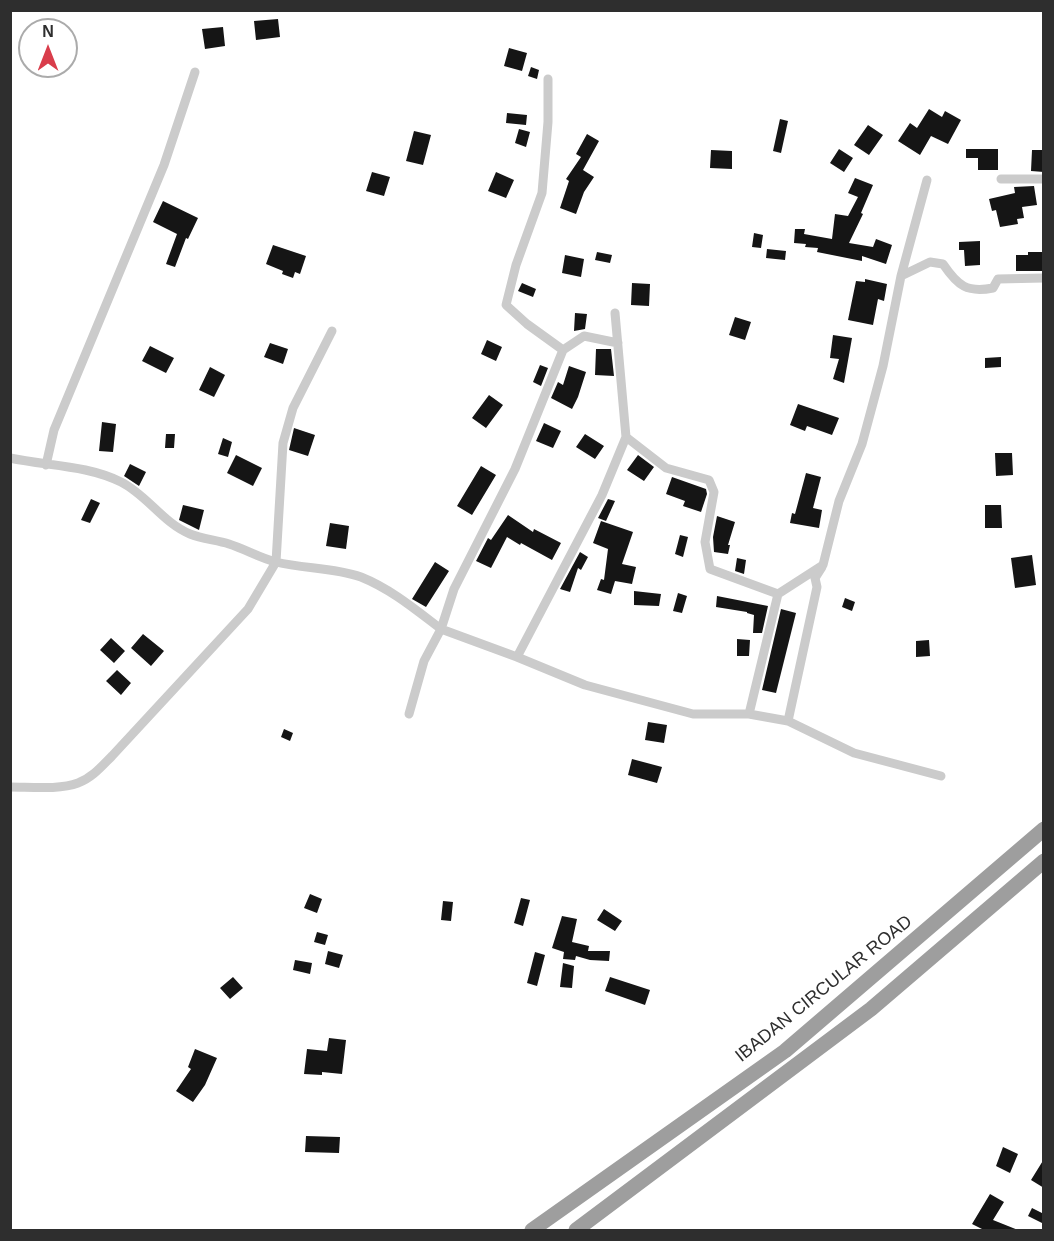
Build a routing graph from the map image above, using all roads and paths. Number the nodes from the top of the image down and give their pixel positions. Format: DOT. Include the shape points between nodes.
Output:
graph roads {
  1 [pos="195,72"];
  2 [pos="548,79"];
  3 [pos="1000,179"];
  4 [pos="1044,179"];
  5 [pos="927,180"];
  6 [pos="902,276"];
  7 [pos="1044,278"];
  8 [pos="615,314"];
  9 [pos="332,331"];
  10 [pos="618,343"];
  11 [pos="562,350"];
  12 [pos="626,437"];
  13 [pos="10,458"];
  14 [pos="46,465"];
  15 [pos="276,562"];
  16 [pos="823,565"];
  17 [pos="778,594"];
  18 [pos="441,628"];
  19 [pos="517,657"];
  20 [pos="409,714"];
  21 [pos="749,714"];
  22 [pos="788,721"];
  23 [pos="941,776"];
  24 [pos="10,787"];
  25 [pos="1044,829"];
  26 [pos="1044,861"];
  27 [pos="532,1230"];
  28 [pos="576,1230"];
  1 -- 14 [label="street" via="164,165 54,430"];
  2 -- 11 [label="street" via="542,194 506,305"];
  3 -- 4 [label="street"];
  5 -- 6 [label="street"];
  6 -- 7 [label="street" via="930,262 944,264 954,280 975,291 993,288 998,279"];
  6 -- 16 [label="street" via="862,444 839,501"];
  8 -- 10 [label="street"];
  9 -- 15 [label="street" via="293,408 283,443"];
  10 -- 11 [label="street" via="584,336"];
  10 -- 12 [label="street"];
  11 -- 18 [label="street" via="515,469 454,589"];
  12 -- 17 [label="street" via="666,468 709,480 714,492 705,542 710,569"];
  12 -- 19 [label="street" via="602,495"];
  13 -- 14 [label="street"];
  14 -- 15 [label="street" via="95,471 123,483 170,523 190,534"];
  15 -- 18 [label="street" via="361,577 395,594"];
  15 -- 24 [label="street" via="248,609 94,774 68,786"];
  16 -- 17 [label="street"];
  16 -- 22 [label="street" via="815,578 817,587"];
  17 -- 21 [label="street"];
  18 -- 19 [label="street"];
  18 -- 20 [label="street" via="424,662"];
  19 -- 21 [label="street" via="585,685 693,714"];
  21 -- 22 [label="street"];
  22 -- 23 [label="street" via="854,753"];
  25 -- 27 [label="highway, IBADAN CIRCULAR ROAD" via="784,1051"];
  26 -- 28 [label="highway" via="871,1009"];
}
